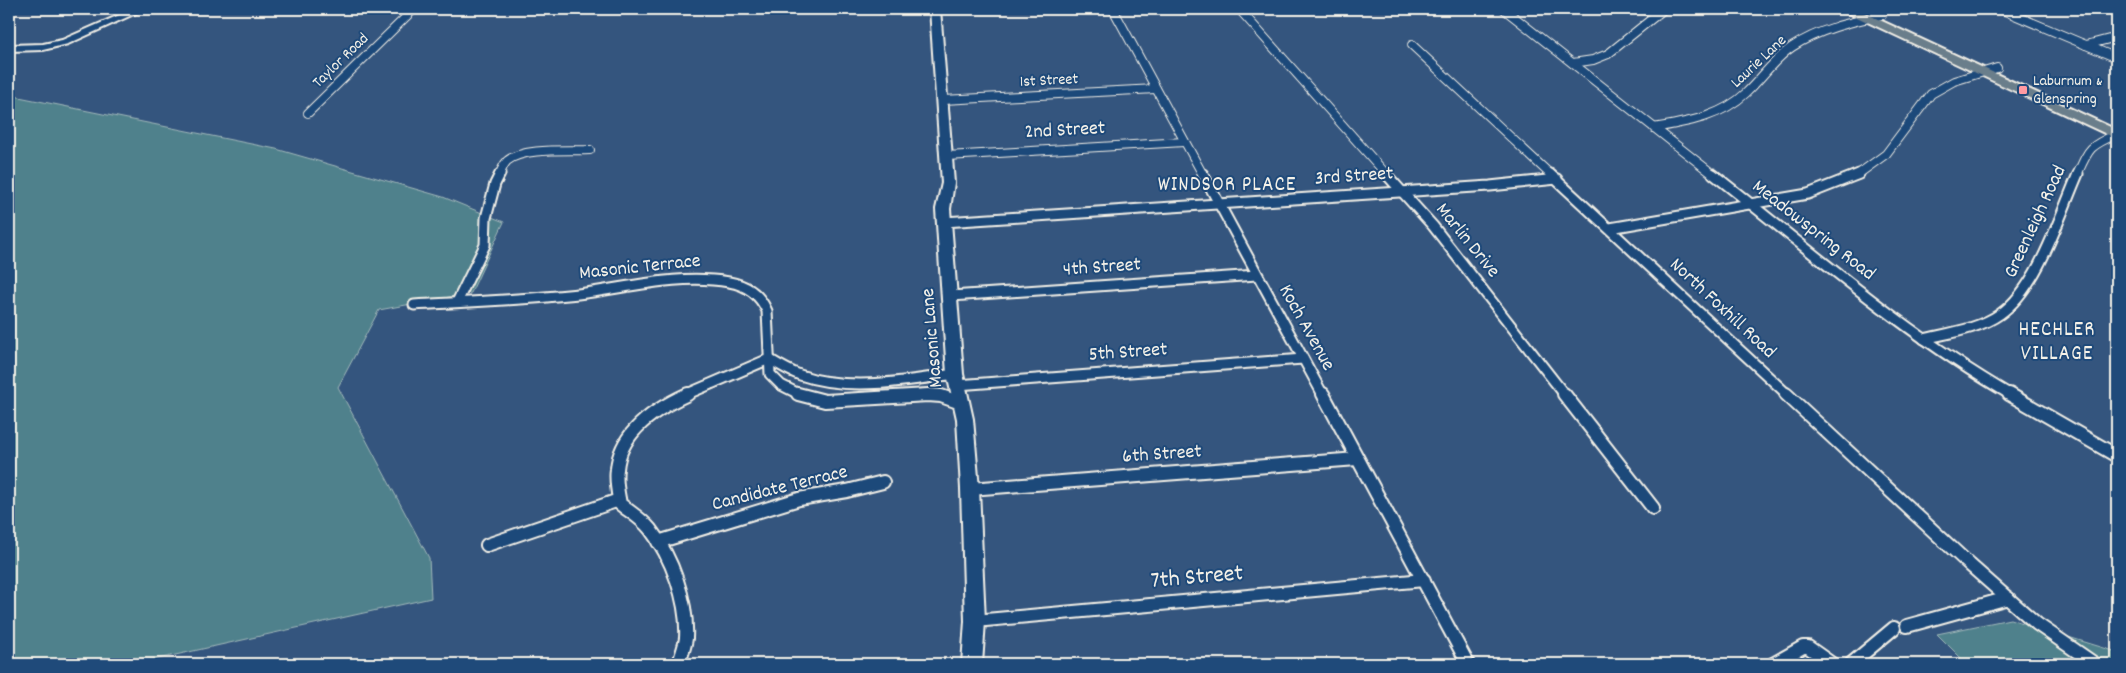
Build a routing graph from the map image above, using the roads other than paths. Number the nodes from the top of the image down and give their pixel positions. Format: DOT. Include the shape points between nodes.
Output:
graph roads {
  1 [pos="140,9"];
  2 [pos="414,9"];
  3 [pos="935,9"];
  4 [pos="1113,9"];
  5 [pos="1239,9"];
  6 [pos="1504,9"];
  7 [pos="1641,9"];
  8 [pos="1664,9"];
  9 [pos="1848,9"];
  10 [pos="2000,9"];
  11 [pos="1868,13"];
  12 [pos="1657,14"];
  13 [pos="2117,37"];
  14 [pos="1412,44"];
  15 [pos="2086,45"];
  16 [pos="9,48"];
  17 [pos="2117,58"];
  18 [pos="1572,63"];
  19 [pos="1998,68"];
  20 [pos="1983,72"];
  21 [pos="1156,89"];
  22 [pos="943,100"];
  23 [pos="308,113"];
  24 [pos="2117,123"];
  25 [pos="1654,128"];
  26 [pos="2117,134"];
  27 [pos="1184,142"];
  28 [pos="590,150"];
  29 [pos="947,156"];
  30 [pos="1557,179"];
  31 [pos="1403,191"];
  32 [pos="1218,204"];
  33 [pos="1752,205"];
  34 [pos="944,222"];
  35 [pos="1610,228"];
  36 [pos="1257,275"];
  37 [pos="950,296"];
  38 [pos="457,302"];
  39 [pos="414,305"];
  40 [pos="1924,340"];
  41 [pos="1303,359"];
  42 [pos="770,360"];
  43 [pos="956,379"];
  44 [pos="961,403"];
  45 [pos="2117,456"];
  46 [pos="1357,459"];
  47 [pos="883,482"];
  48 [pos="970,489"];
  49 [pos="619,500"];
  50 [pos="1653,508"];
  51 [pos="658,542"];
  52 [pos="487,545"];
  53 [pos="1424,580"];
  54 [pos="2008,598"];
  55 [pos="975,621"];
  56 [pos="1828,661"];
  57 [pos="679,664"];
  58 [pos="972,664"];
  59 [pos="1468,664"];
  60 [pos="1773,664"];
  61 [pos="1851,664"];
  62 [pos="2095,664"];
  1 -- 16 [label="street" via="65,42 43,47"];
  2 -- 23 [label="street, Taylor Road"];
  3 -- 22 [label="main road, Masonic Lane"];
  4 -- 21 [label="street, Koch Avenue"];
  5 -- 31 [label="street, Marlin Drive"];
  6 -- 18 [label="street, Meadowspring Road"];
  7 -- 12 [label="street"];
  8 -- 12 [label="street"];
  9 -- 11 [label="main road"];
  10 -- 15 [label="street"];
  11 -- 19 [label="main road" via="1882,14"];
  11 -- 20 [label="main road"];
  11 -- 25 [label="street, Laurie Lane" via="1793,46 1739,100 1722,111"];
  12 -- 18 [label="street" via="1608,54"];
  13 -- 15 [label="street"];
  14 -- 30 [label="street, North Foxhill Road"];
  15 -- 17 [label="street"];
  18 -- 25 [label="street, Meadowspring Road"];
  19 -- 20 [label="street"];
  19 -- 24 [label="main road"];
  20 -- 26 [label="main road"];
  20 -- 33 [label="street" via="1954,80 1931,94 1886,154 1861,173 1808,194"];
  21 -- 22 [label="street, 1st Street"];
  21 -- 27 [label="street, Koch Avenue"];
  22 -- 29 [label="main road, Masonic Lane"];
  25 -- 33 [label="street, Meadowspring Road"];
  26 -- 40 [label="street, Greenleigh Road" via="2088,150 2036,270 2018,299 1982,323"];
  27 -- 29 [label="street, 2nd Street"];
  27 -- 32 [label="street, Koch Avenue"];
  28 -- 38 [label="street" via="527,153 505,163 486,218 484,244"];
  29 -- 34 [label="main road, Masonic Lane"];
  30 -- 31 [label="street, 3rd Street"];
  30 -- 35 [label="street, North Foxhill Road"];
  31 -- 32 [label="street, 3rd Street"];
  31 -- 50 [label="street, Marlin Drive" via="1496,304"];
  32 -- 34 [label="street, 3rd Street"];
  32 -- 36 [label="street, Koch Avenue"];
  33 -- 35 [label="street"];
  33 -- 40 [label="street, Meadowspring Road"];
  34 -- 37 [label="main road, Masonic Lane"];
  35 -- 54 [label="street, North Foxhill Road"];
  36 -- 37 [label="street, 4th Street"];
  36 -- 41 [label="street, Koch Avenue"];
  37 -- 43 [label="main road, Masonic Lane"];
  38 -- 39 [label="street, Masonic Terrace"];
  38 -- 42 [label="street, Masonic Terrace" via="584,293 683,280 729,282 750,289 764,304"];
  40 -- 45 [label="street, Meadowspring Road" via="1971,372"];
  41 -- 43 [label="street, 5th Street"];
  41 -- 46 [label="street, Koch Avenue"];
  42 -- 43 [label="street" via="806,377 829,382"];
  42 -- 44 [label="street, Masonic Terrace" via="773,378 786,388 816,400 835,402 928,395"];
  42 -- 49 [label="street" via="693,390 650,416 630,437 618,461"];
  43 -- 44 [label="main road, Masonic Lane"];
  44 -- 48 [label="main road, Masonic Lane"];
  46 -- 48 [label="street, 6th Street"];
  46 -- 53 [label="street, Koch Avenue"];
  47 -- 51 [label="street, Candidate Terrace" via="799,499"];
  48 -- 55 [label="main road, Masonic Lane"];
  49 -- 51 [label="street" via="652,531"];
  49 -- 52 [label="street"];
  51 -- 57 [label="street" via="666,556 685,615 686,640"];
  53 -- 55 [label="street, 7th Street"];
  53 -- 59 [label="street, Koch Avenue"];
  54 -- 61 [label="street" via="1900,627"];
  54 -- 62 [label="street, North Foxhill Road" via="2037,624"];
  55 -- 58 [label="main road, Masonic Lane"];
  56 -- 60 [label="street" via="1803,647"];
}
